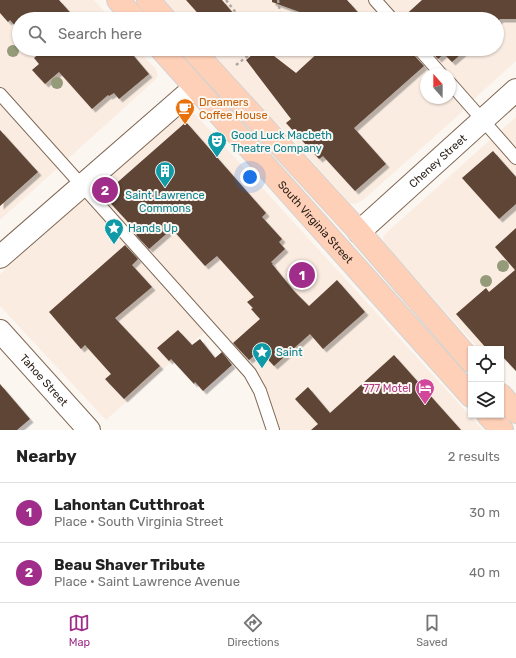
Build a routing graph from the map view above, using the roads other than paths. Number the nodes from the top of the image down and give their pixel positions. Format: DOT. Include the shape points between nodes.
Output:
graph roads {
  1 [pos="118,0"];
  2 [pos="148,0"];
  3 [pos="375,0"];
  4 [pos="129,12"];
  5 [pos="159,12"];
  6 [pos="386,12"];
  7 [pos="167,56"];
  8 [pos="198,56"];
  9 [pos="425,56"];
  10 [pos="436,68"];
  11 [pos="194,88"];
  12 [pos="516,90"];
  13 [pos="456,91"];
  14 [pos="0,94"];
  15 [pos="482,120"];
  16 [pos="289,155"];
  17 [pos="516,158"];
  18 [pos="264,165"];
  19 [pos="82,186"];
  20 [pos="359,232"];
  21 [pos="0,256"];
  22 [pos="0,331"];
  23 [pos="468,358"];
  24 [pos="468,393"];
  25 [pos="504,398"];
  26 [pos="516,412"];
  27 [pos="491,418"];
  28 [pos="89,430"];
  29 [pos="273,430"];
  30 [pos="502,430"];
  1 -- 4 [label="main road"];
  2 -- 5 [label="main road"];
  3 -- 6 [label="lane"];
  7 -- 11 [label="main road, South Virginia Street"];
  8 -- 16 [label="main road"];
  9 -- 10 [label="lane"];
  11 -- 16 [label="main road" via="204,85 213,88 263,143 278,153"];
  11 -- 18 [label="main road, South Virginia Street"];
  11 -- 19 [label="street"];
  12 -- 15 [label="street, Cheney Street"];
  13 -- 15 [label="lane"];
  14 -- 19 [label="lane"];
  15 -- 17 [label="lane"];
  15 -- 20 [label="street, Cheney Street"];
  16 -- 20 [label="main road"];
  18 -- 20 [label="main road" via="282,172 297,183 341,232 351,235"];
  18 -- 24 [label="main road, South Virginia Street"];
  19 -- 21 [label="street"];
  19 -- 29 [label="lane" via="250,373 260,391"];
  20 -- 23 [label="main road"];
  22 -- 28 [label="street, Tahoe Street"];
  25 -- 26 [label="main road"];
  27 -- 30 [label="main road"];
}
